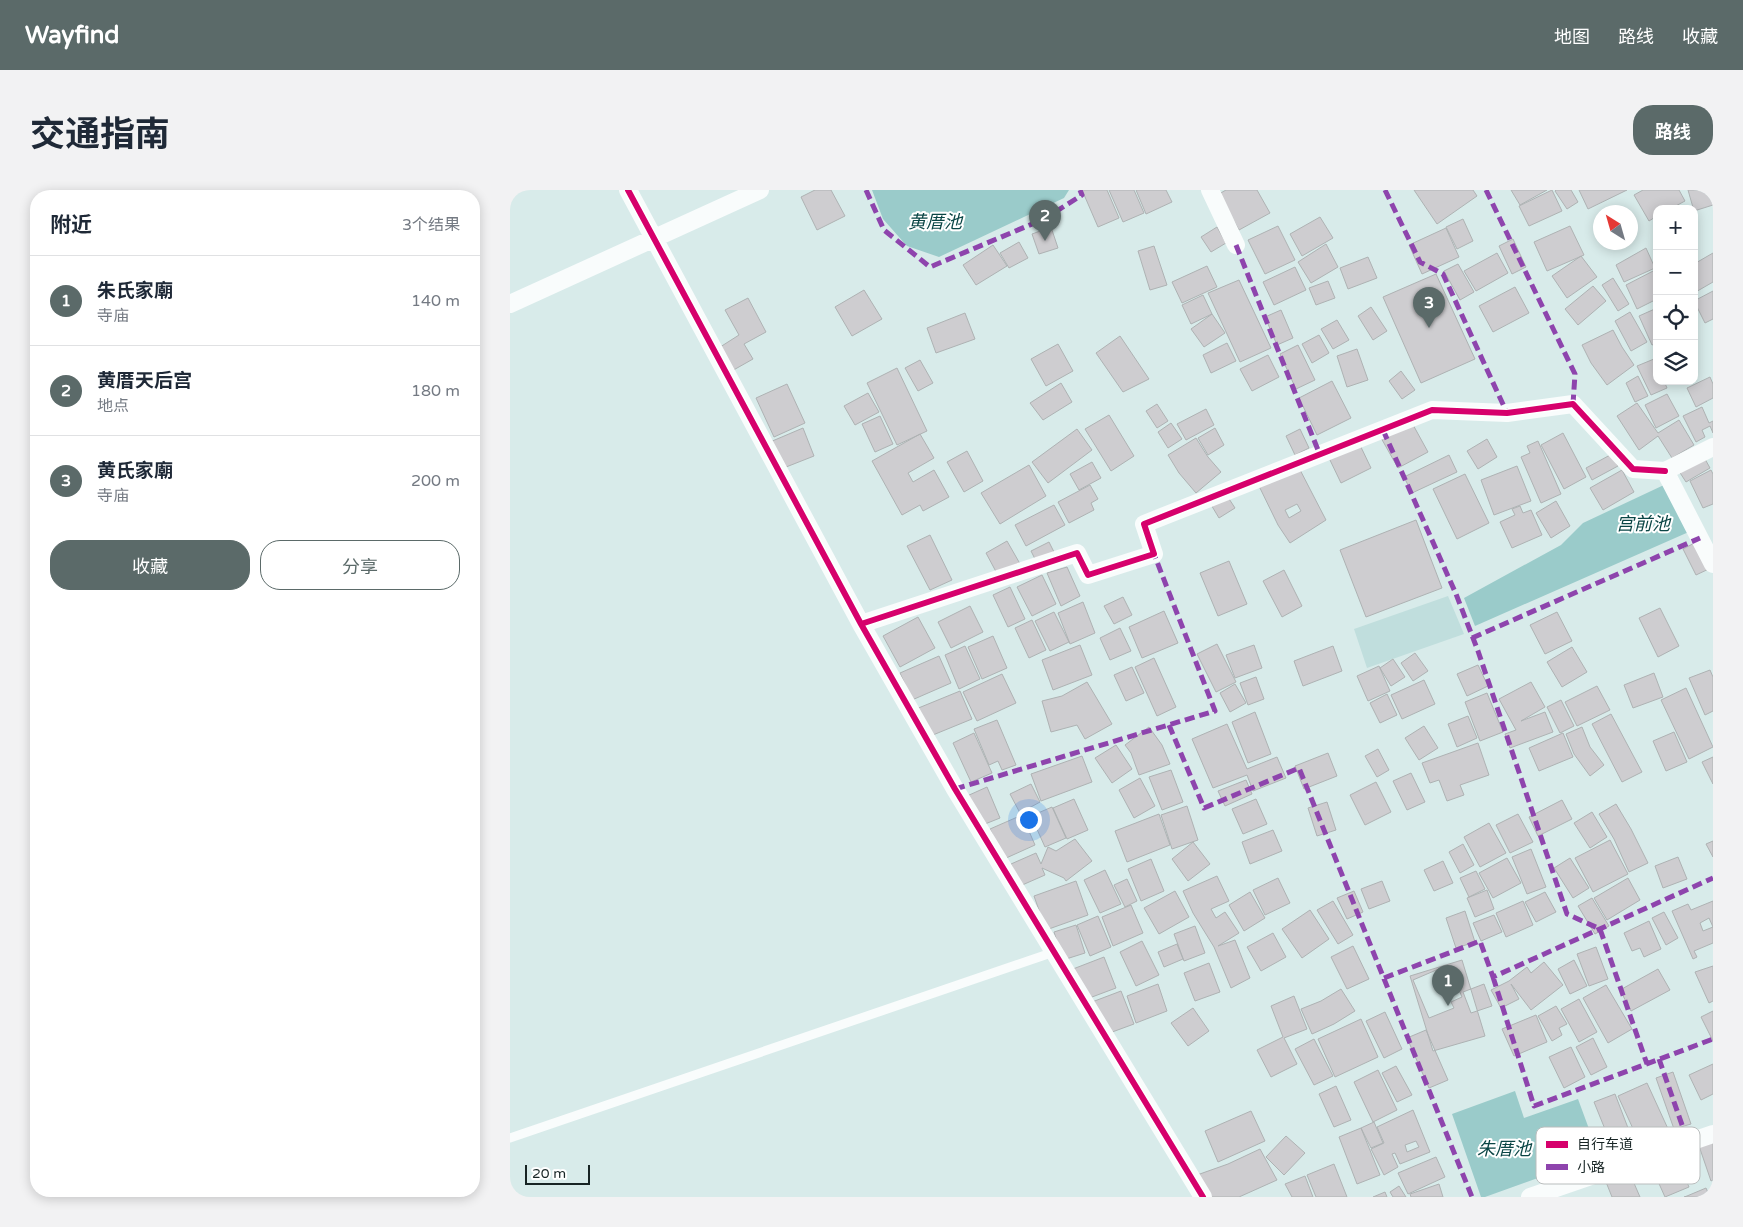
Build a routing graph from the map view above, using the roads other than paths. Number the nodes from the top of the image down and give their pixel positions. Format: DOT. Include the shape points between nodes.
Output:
graph roads {
  1 [pos="628,190"];
  2 [pos="760,190"];
  3 [pos="1210,190"];
  4 [pos="655,238"];
  5 [pos="1236,244"];
  6 [pos="510,304"];
  7 [pos="1713,446"];
  8 [pos="1665,471"];
  9 [pos="1713,564"];
  10 [pos="861,624"];
  11 [pos="1054,952"];
  12 [pos="1713,1134"];
  13 [pos="510,1138"];
  14 [pos="1700,1138"];
  15 [pos="1568,1184"];
  16 [pos="1203,1197"];
  17 [pos="1530,1197"];
  1 -- 4 [label="street"];
  2 -- 4 [label="street"];
  3 -- 5 [label="street"];
  4 -- 6 [label="street"];
  4 -- 10 [label="street"];
  7 -- 8 [label="street"];
  8 -- 9 [label="street"];
  8 -- 10 [label="street" via="1633,469 1573,404 1506,413 1432,410 1144,524 1154,554 1088,575 1077,554"];
  10 -- 11 [label="street" via="955,789"];
  11 -- 13 [label="lane"];
  11 -- 16 [label="street"];
  12 -- 14 [label="street"];
  15 -- 17 [label="street"];
}
